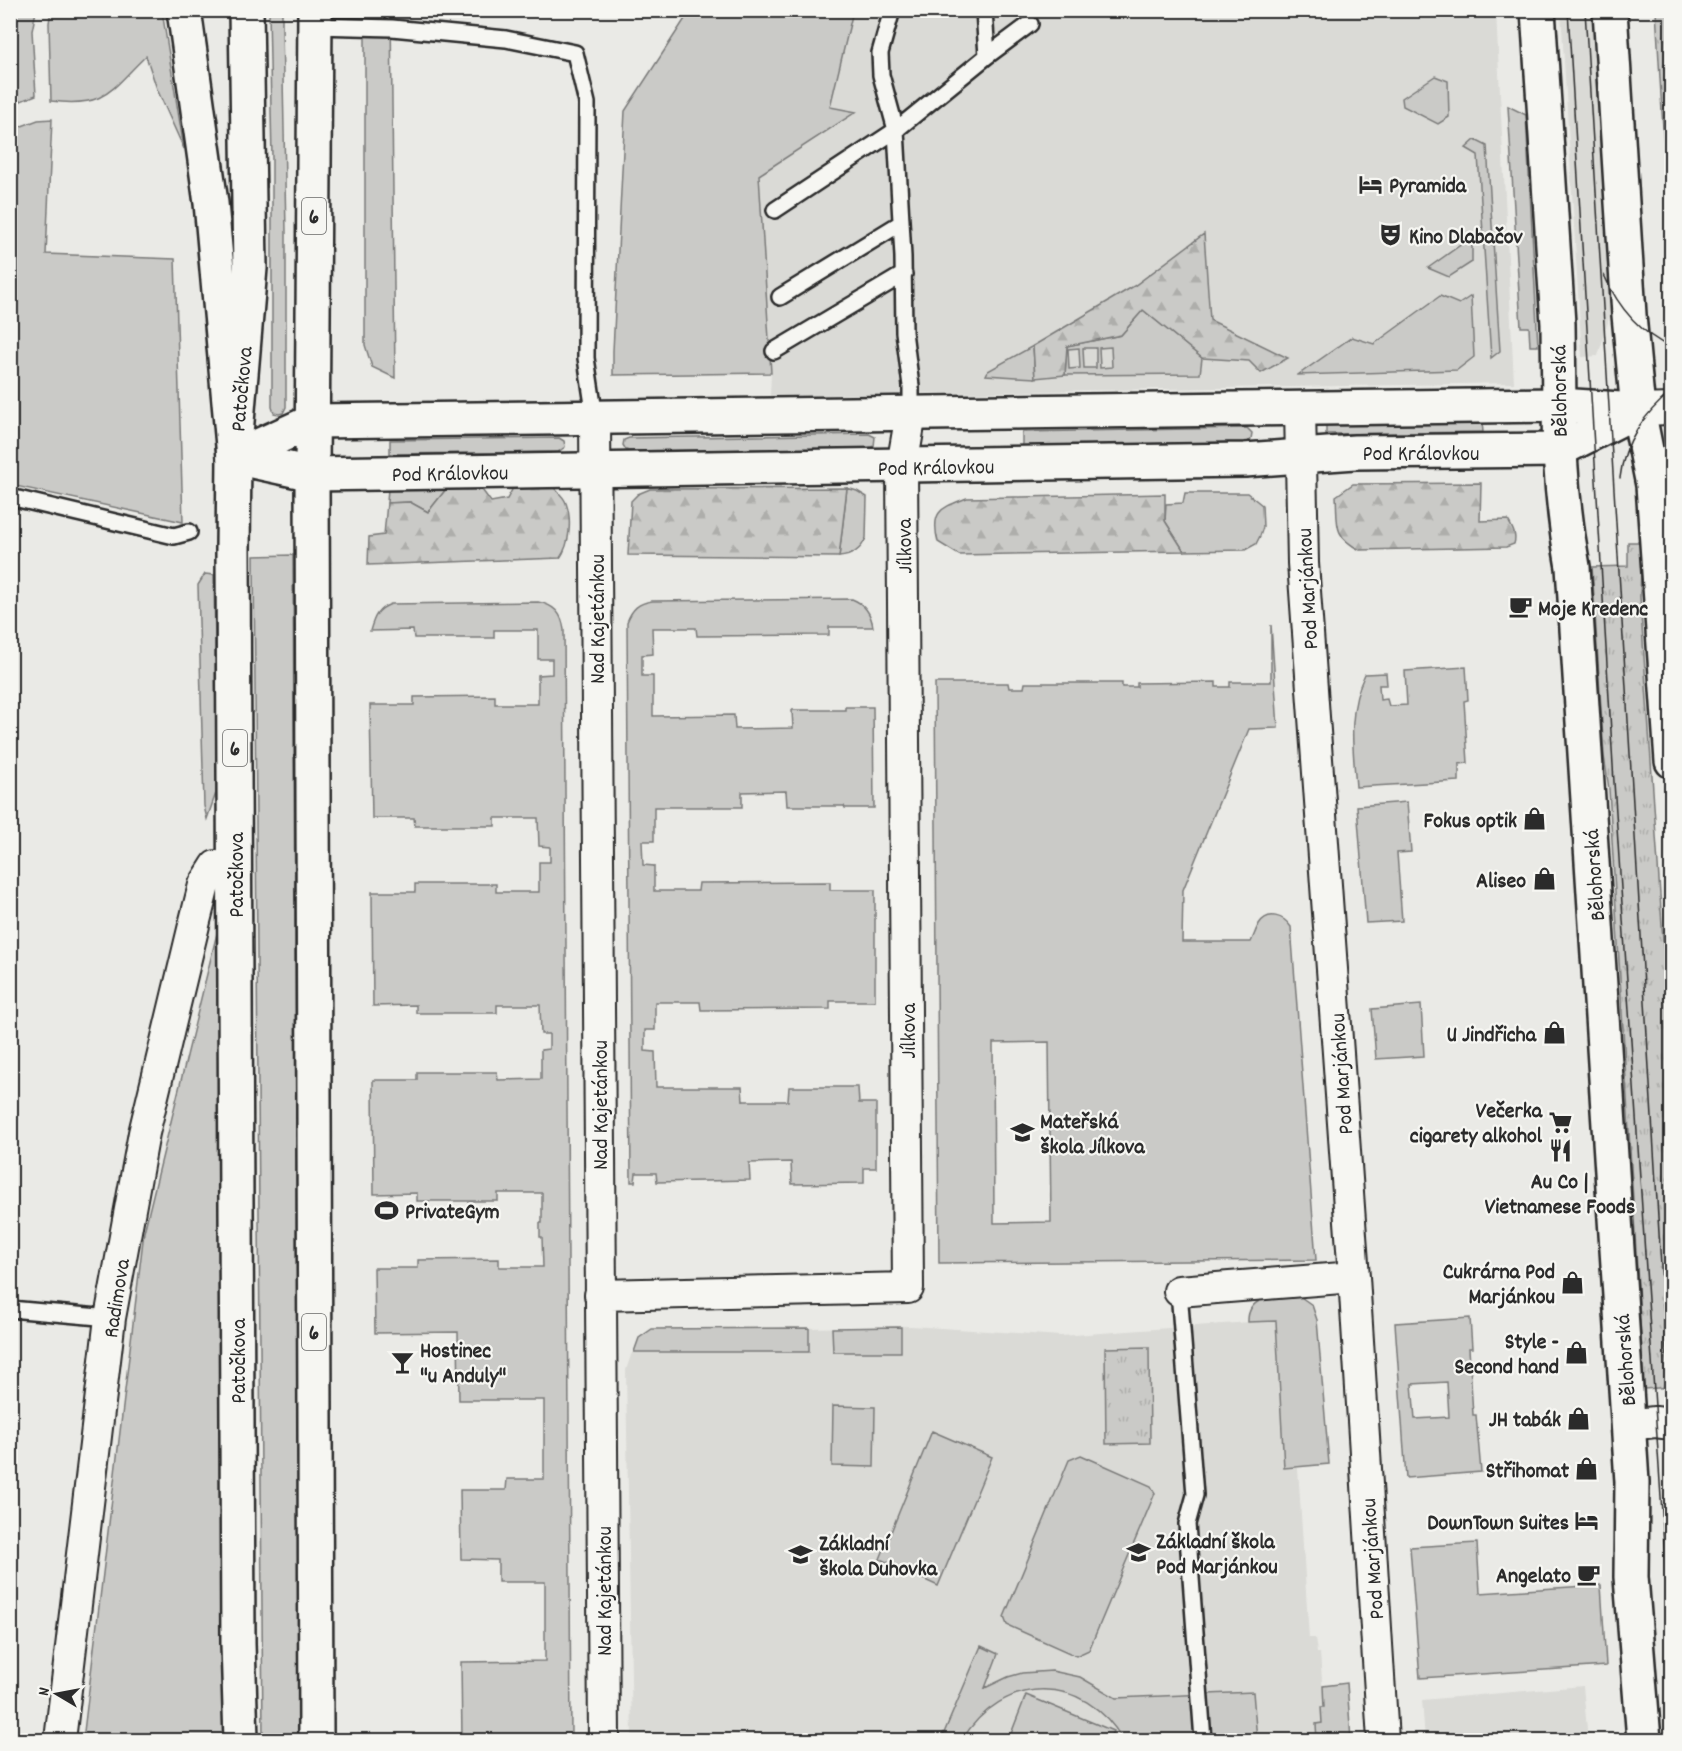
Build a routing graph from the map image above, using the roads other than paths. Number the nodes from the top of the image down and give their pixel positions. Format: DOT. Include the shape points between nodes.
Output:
graph roads {
  1 [pos="184,10"];
  2 [pos="246,10"];
  3 [pos="892,10"];
  4 [pos="984,10"];
  5 [pos="1538,10"];
  6 [pos="1610,10"];
  7 [pos="315,18"];
  8 [pos="1030,24"];
  9 [pos="987,56"];
  10 [pos="896,130"];
  11 [pos="775,210"];
  12 [pos="901,223"];
  13 [pos="904,274"];
  14 [pos="780,297"];
  15 [pos="774,351"];
  16 [pos="1559,405"];
  17 [pos="1300,408"];
  18 [pos="1671,409"];
  19 [pos="1638,410"];
  20 [pos="911,414"];
  21 [pos="595,418"];
  22 [pos="313,421"];
  23 [pos="1559,450"];
  24 [pos="1301,455"];
  25 [pos="234,457"];
  26 [pos="902,466"];
  27 [pos="596,470"];
  28 [pos="312,474"];
  29 [pos="10,497"];
  30 [pos="189,532"];
  31 [pos="1671,761"];
  32 [pos="216,866"];
  33 [pos="1354,1277"];
  34 [pos="1179,1291"];
  35 [pos="600,1295"];
  36 [pos="10,1309"];
  37 [pos="110,1318"];
  38 [pos="1671,1424"];
  39 [pos="1628,1425"];
  40 [pos="60,1740"];
  41 [pos="240,1740"];
  42 [pos="316,1740"];
  43 [pos="604,1740"];
  44 [pos="1203,1740"];
  45 [pos="1383,1740"];
  46 [pos="1644,1740"];
  1 -- 25 [label="main road" via="211,203"];
  2 -- 25 [label="main road, Patočkova / 6" via="250,268"];
  3 -- 10 [label="lane" via="880,53 881,75"];
  4 -- 9 [label="lane"];
  5 -- 16 [label="main road, Bělohorská"];
  6 -- 19 [label="main road"];
  7 -- 21 [label="lane" via="506,39 575,52 587,103 586,358"];
  7 -- 22 [label="main road, 6"];
  8 -- 9 [label="lane"];
  9 -- 10 [label="lane"];
  10 -- 11 [label="lane"];
  10 -- 12 [label="lane"];
  12 -- 13 [label="lane"];
  12 -- 14 [label="lane"];
  13 -- 15 [label="lane"];
  13 -- 20 [label="lane"];
  16 -- 17 [label="main road, Pod Královkou"];
  16 -- 19 [label="main road, Pod Královkou"];
  16 -- 23 [label="main road, Bělohorská"];
  17 -- 20 [label="main road, Pod Královkou"];
  17 -- 24 [label="street, Pod Marjánkou"];
  18 -- 19 [label="street"];
  19 -- 23 [label="main road"];
  19 -- 31 [label="main road" via="1653,485"];
  20 -- 21 [label="main road, Pod Královkou"];
  20 -- 26 [label="street, Jílkova"];
  21 -- 22 [label="main road, Pod Královkou"];
  21 -- 27 [label="street, Nad Kajetánkou"];
  22 -- 25 [label="main road"];
  22 -- 28 [label="main road, 6"];
  23 -- 24 [label="main road, Pod Královkou"];
  23 -- 39 [label="main road, Bělohorská" via="1564,523 1573,567"];
  24 -- 26 [label="main road, Pod Královkou" via="1245,460"];
  24 -- 33 [label="street, Pod Marjánkou" via="1304,575"];
  25 -- 28 [label="main road, Pod Královkou"];
  25 -- 41 [label="main road, Patočkova / 6"];
  26 -- 27 [label="main road, Pod Královkou"];
  26 -- 35 [label="street, Jílkova" via="909,1288"];
  27 -- 28 [label="main road, Pod Královkou"];
  27 -- 35 [label="street, Nad Kajetánkou"];
  28 -- 42 [label="main road, 6"];
  29 -- 30 [label="lane" via="174,536"];
  32 -- 37 [label="street, Radimova" via="204,885 144,1133"];
  33 -- 34 [label="street"];
  33 -- 45 [label="street, Pod Marjánkou"];
  34 -- 44 [label="lane" via="1195,1495 1187,1524"];
  35 -- 43 [label="street, Nad Kajetánkou"];
  36 -- 37 [label="lane"];
  37 -- 40 [label="street, Radimova"];
  38 -- 39 [label="street"];
  39 -- 46 [label="main road, Bělohorská" via="1631,1577"];
}
